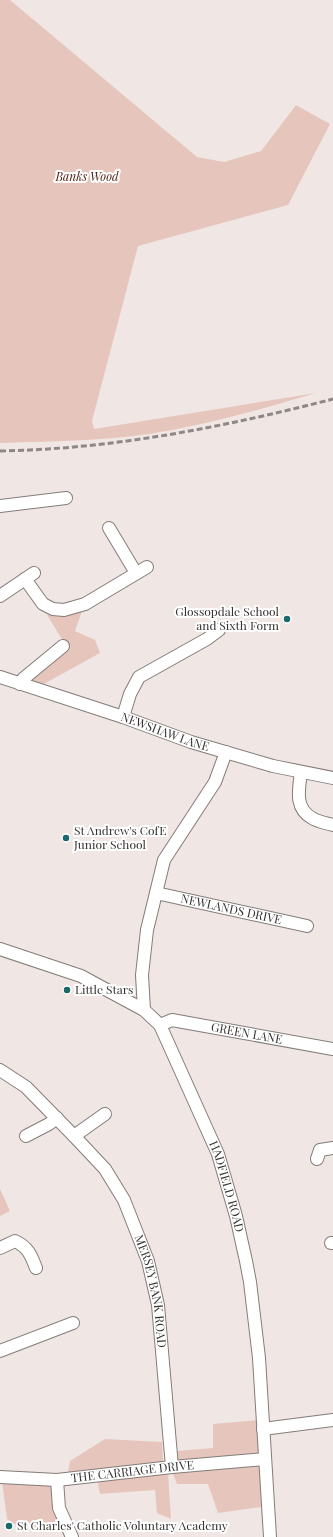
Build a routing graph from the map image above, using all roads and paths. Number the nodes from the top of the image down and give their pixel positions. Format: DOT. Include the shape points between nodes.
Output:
graph roads {
  1 [pos="66,498"];
  2 [pos="0,506"];
  3 [pos="109,528"];
  4 [pos="147,567"];
  5 [pos="136,573"];
  6 [pos="0,596"];
  7 [pos="219,630"];
  8 [pos="63,646"];
  9 [pos="0,678"];
  10 [pos="20,684"];
  11 [pos="123,716"];
  12 [pos="226,752"];
  13 [pos="302,772"];
  14 [pos="333,778"];
  15 [pos="333,825"];
  16 [pos="156,893"];
  17 [pos="307,926"];
  18 [pos="0,949"];
  19 [pos="144,1010"];
  20 [pos="160,1025"];
  21 [pos="333,1049"];
  22 [pos="0,1070"];
  23 [pos="105,1114"];
  24 [pos="57,1118"];
  25 [pos="26,1136"];
  26 [pos="74,1136"];
  27 [pos="333,1148"];
  28 [pos="317,1160"];
  29 [pos="0,1248"];
  30 [pos="36,1268"];
  31 [pos="73,1323"];
  32 [pos="0,1351"];
  33 [pos="333,1420"];
  34 [pos="263,1429"];
  35 [pos="265,1459"];
  36 [pos="172,1467"];
  37 [pos="0,1477"];
  38 [pos="57,1480"];
  39 [pos="72,1537"];
  40 [pos="270,1537"];
  1 -- 2 [label="street"];
  3 -- 5 [label="street"];
  4 -- 5 [label="street"];
  5 -- 6 [label="street" via="84,604 64,610 53,609 43,604 30,576"];
  7 -- 11 [label="street" via="139,677"];
  8 -- 10 [label="street"];
  9 -- 10 [label="street, NEWSHAW LANE"];
  10 -- 11 [label="street, NEWSHAW LANE"];
  11 -- 12 [label="street, NEWSHAW LANE" via="191,742"];
  12 -- 13 [label="street, NEWSHAW LANE"];
  12 -- 16 [label="street" via="215,782 164,860"];
  13 -- 14 [label="street, NEWSHAW LANE"];
  13 -- 15 [label="street" via="299,803 303,811 312,818"];
  16 -- 17 [label="street, NEWLANDS DRIVE"];
  16 -- 19 [label="street" via="147,930 142,975"];
  18 -- 19 [label="street, HADFIELD ROAD" via="80,976"];
  19 -- 20 [label="street, HADFIELD ROAD"];
  20 -- 21 [label="street, GREEN LANE" via="172,1020"];
  20 -- 34 [label="street, HADFIELD ROAD" via="218,1154 236,1216 250,1282 259,1358"];
  22 -- 24 [label="street, MERSEY BANK ROAD" via="26,1087"];
  23 -- 26 [label="street"];
  24 -- 25 [label="street"];
  24 -- 26 [label="street, MERSEY BANK ROAD"];
  26 -- 36 [label="street, MERSEY BANK ROAD" via="105,1169 124,1200 148,1261 158,1305"];
  27 -- 28 [label="street" via="320,1150"];
  29 -- 30 [label="street" via="15,1241 23,1245 30,1253"];
  31 -- 32 [label="street"];
  33 -- 34 [label="street"];
  34 -- 35 [label="street, HADFIELD ROAD"];
  35 -- 36 [label="street, THE CARRIAGE DRIVE"];
  35 -- 40 [label="street, HADFIELD ROAD"];
  36 -- 38 [label="street, THE CARRIAGE DRIVE"];
  37 -- 38 [label="street, THE CARRIAGE DRIVE"];
  38 -- 39 [label="street" via="59,1508"];
}
